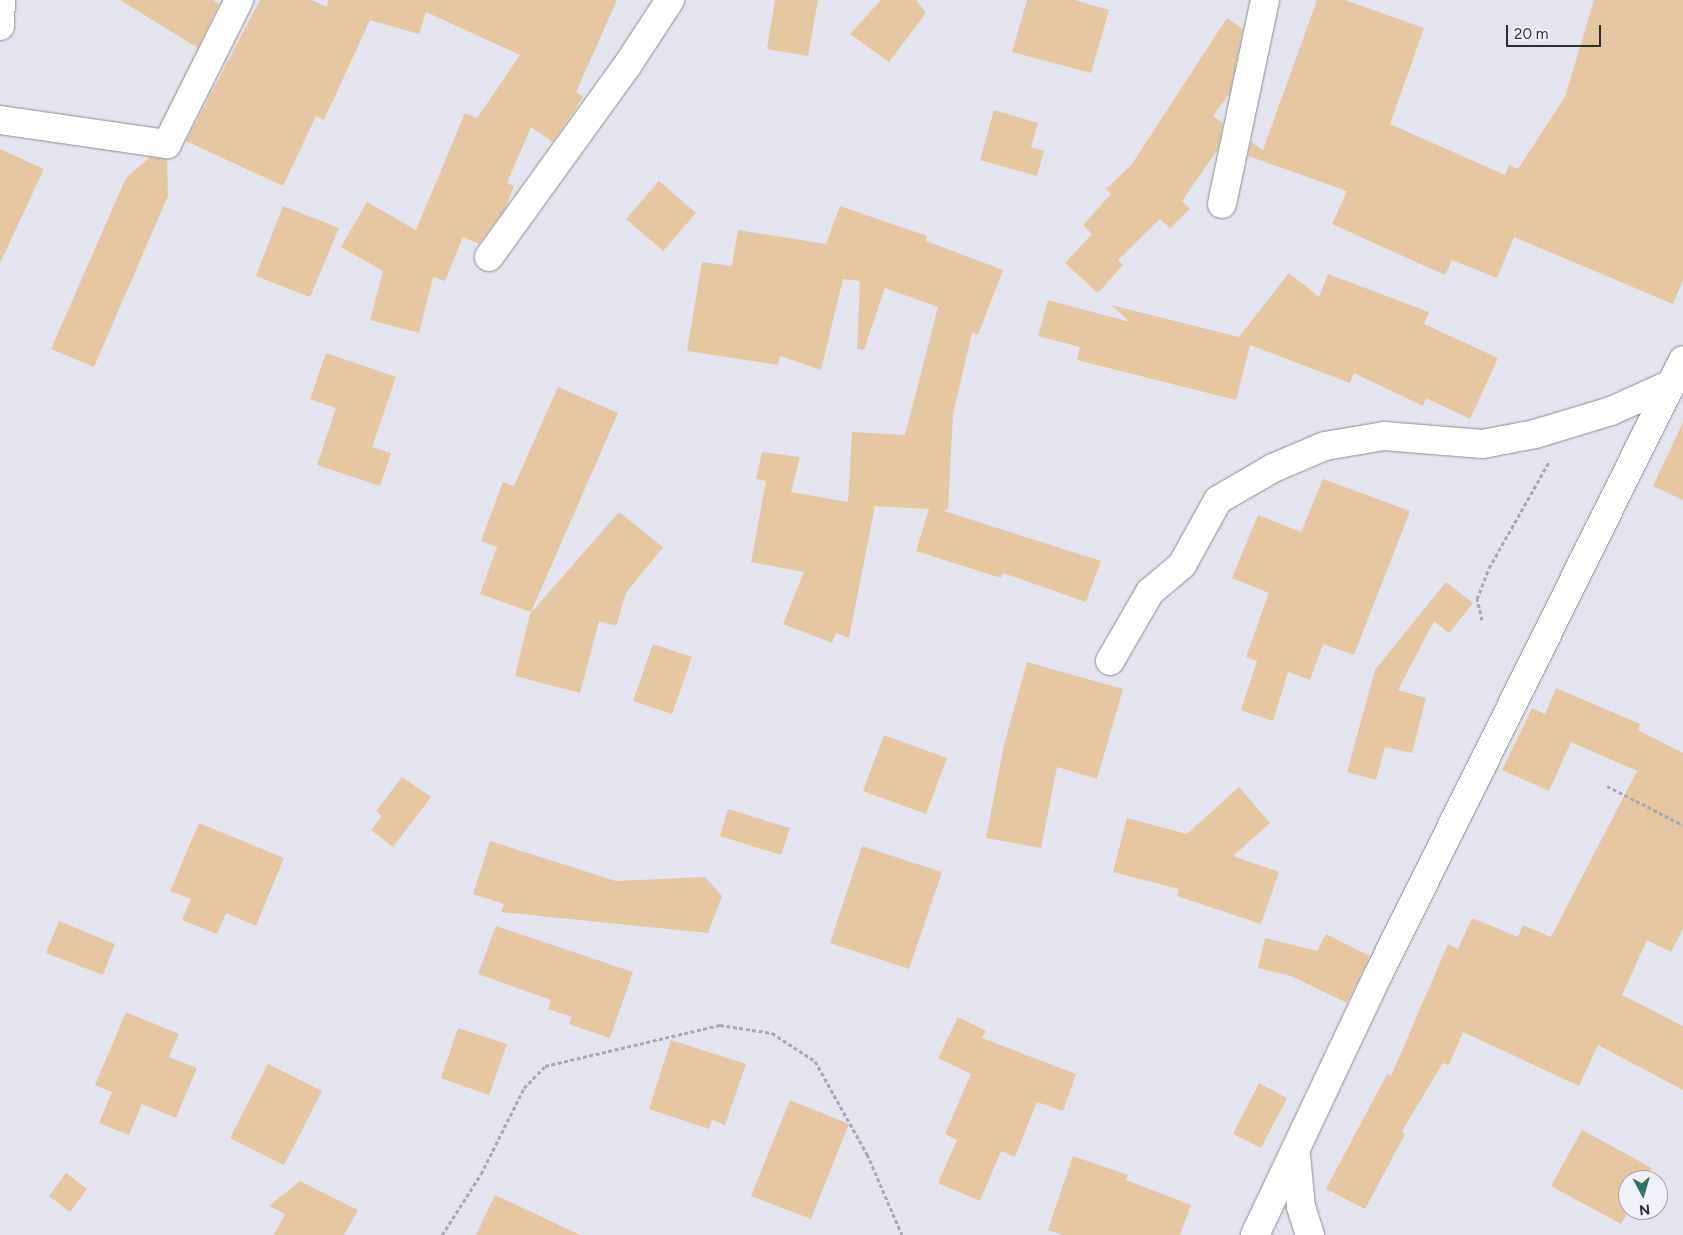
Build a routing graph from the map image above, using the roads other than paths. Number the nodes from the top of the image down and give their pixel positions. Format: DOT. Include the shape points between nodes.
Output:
graph roads {
  1 [pos="1,0"];
  2 [pos="239,0"];
  3 [pos="670,0"];
  4 [pos="1265,0"];
  5 [pos="0,26"];
  6 [pos="0,120"];
  7 [pos="1222,204"];
  8 [pos="488,258"];
  9 [pos="1683,360"];
  10 [pos="1667,386"];
  11 [pos="1110,661"];
  12 [pos="1296,1153"];
  13 [pos="1255,1235"];
  14 [pos="1310,1235"];
  1 -- 5 [label="street"];
  2 -- 6 [label="street" via="166,144"];
  3 -- 8 [label="street" via="628,66"];
  4 -- 7 [label="street"];
  9 -- 10 [label="street"];
  10 -- 11 [label="street" via="1611,411 1483,444 1384,436 1325,446 1274,468 1218,500 1182,565 1150,592"];
  10 -- 12 [label="street" via="1570,594 1378,974"];
  12 -- 13 [label="street"];
  12 -- 14 [label="street" via="1301,1207"];
}
